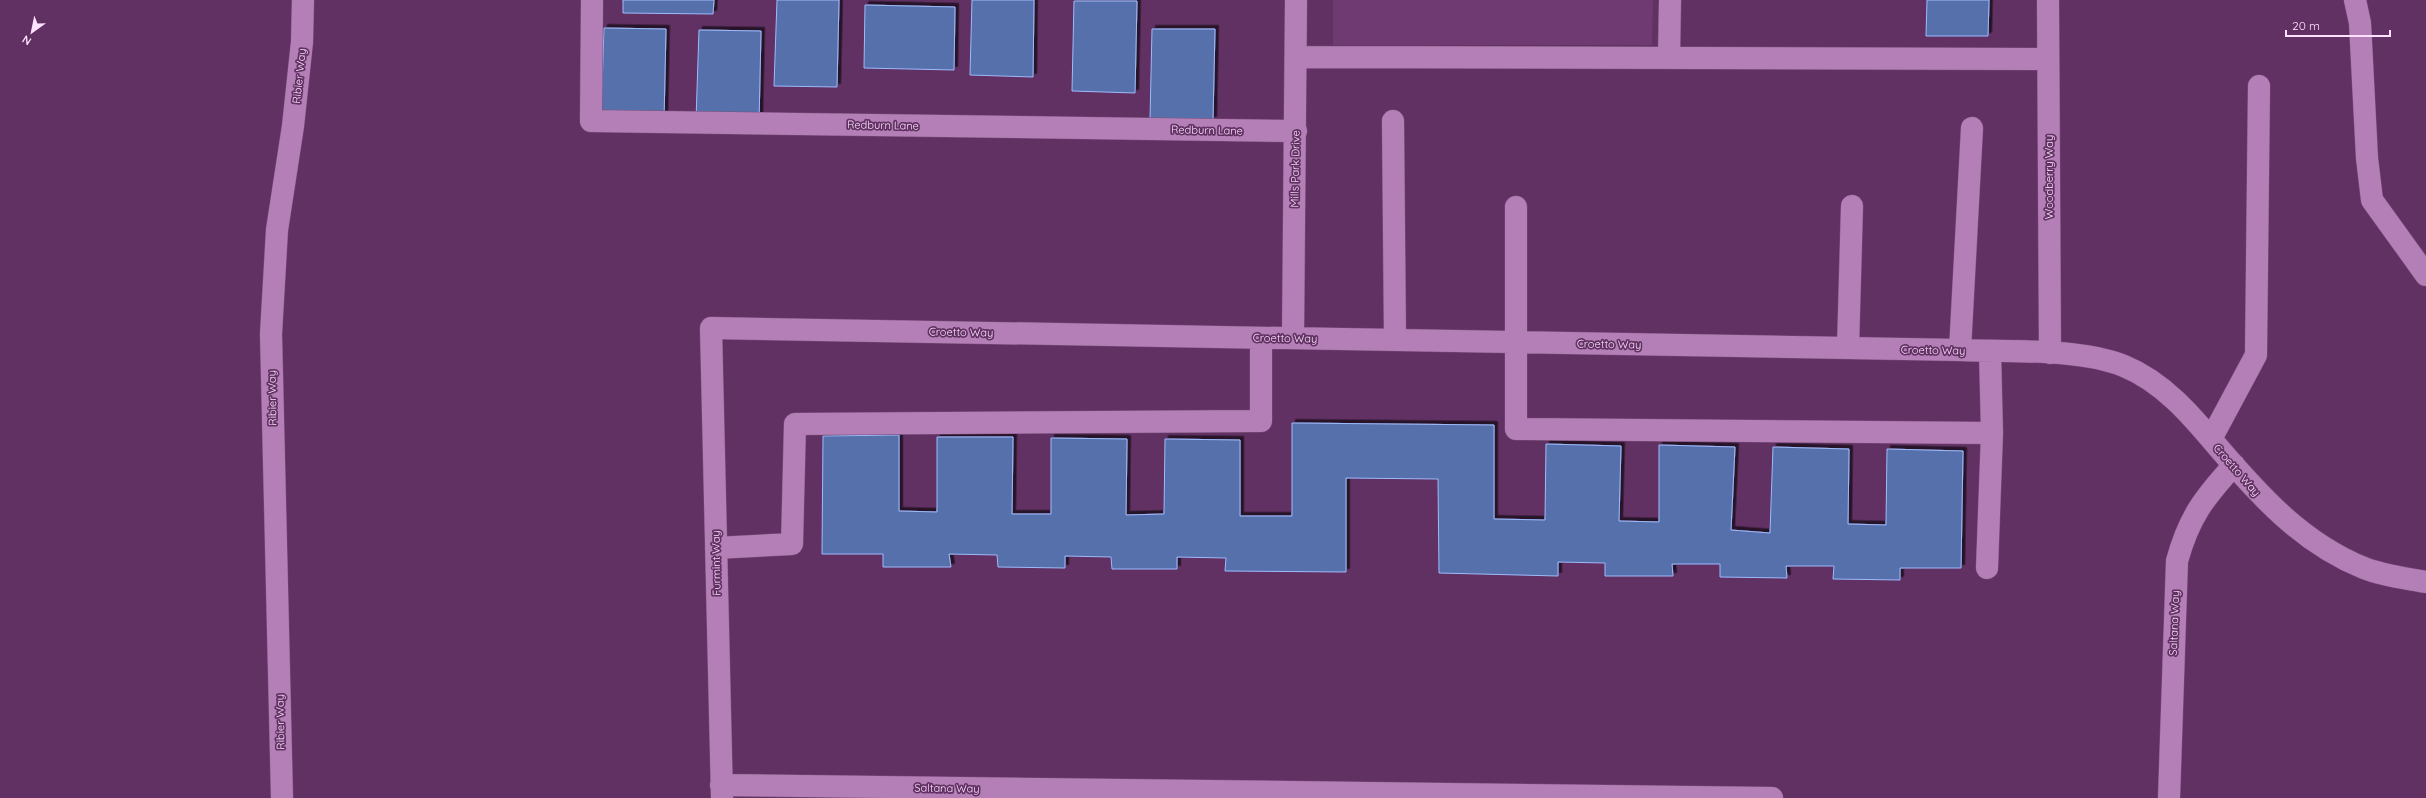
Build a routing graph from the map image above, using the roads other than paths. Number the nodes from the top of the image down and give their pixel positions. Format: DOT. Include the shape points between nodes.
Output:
graph roads {
  1 [pos="303,0"];
  2 [pos="592,0"];
  3 [pos="1296,0"];
  4 [pos="1670,0"];
  5 [pos="2048,0"];
  6 [pos="2356,0"];
  7 [pos="1296,57"];
  8 [pos="1669,58"];
  9 [pos="2048,59"];
  10 [pos="2259,86"];
  11 [pos="1393,121"];
  12 [pos="1972,128"];
  13 [pos="1296,131"];
  14 [pos="1852,206"];
  15 [pos="1516,207"];
  16 [pos="2426,275"];
  17 [pos="711,328"];
  18 [pos="1261,338"];
  19 [pos="1293,338"];
  20 [pos="1395,340"];
  21 [pos="1515,342"];
  22 [pos="1848,348"];
  23 [pos="1960,350"];
  24 [pos="1990,351"];
  25 [pos="2050,353"];
  26 [pos="1992,433"];
  27 [pos="2211,439"];
  28 [pos="2234,465"];
  29 [pos="716,548"];
  30 [pos="1988,568"];
  31 [pos="2426,582"];
  32 [pos="721,791"];
  33 [pos="282,798"];
  34 [pos="1772,798"];
  35 [pos="2169,798"];
  1 -- 33 [label="street, Ribier Way" via="302,42 293,126 277,230 271,334"];
  2 -- 13 [label="street, Redburn Lane" via="591,122"];
  3 -- 7 [label="street, Mills Park Drive"];
  4 -- 8 [label="street"];
  5 -- 9 [label="street, Woodberry Way"];
  6 -- 16 [label="street" via="2360,23 2367,158 2372,200"];
  7 -- 8 [label="street"];
  7 -- 13 [label="street, Mills Park Drive"];
  8 -- 9 [label="street"];
  9 -- 25 [label="street, Woodberry Way"];
  10 -- 27 [label="street" via="2256,355"];
  11 -- 20 [label="street"];
  12 -- 23 [label="street"];
  13 -- 19 [label="street, Mills Park Drive"];
  14 -- 22 [label="street"];
  15 -- 21 [label="street"];
  17 -- 18 [label="street, Croetto Way"];
  17 -- 29 [label="street, Furmint Way"];
  18 -- 19 [label="street, Croetto Way"];
  18 -- 29 [label="street" via="1261,421 795,424 792,544"];
  19 -- 20 [label="street, Croetto Way"];
  20 -- 21 [label="street, Croetto Way"];
  21 -- 22 [label="street, Croetto Way"];
  21 -- 26 [label="street" via="1516,429"];
  22 -- 23 [label="street, Croetto Way"];
  23 -- 24 [label="street, Croetto Way"];
  24 -- 25 [label="street, Croetto Way"];
  24 -- 26 [label="street"];
  25 -- 27 [label="street, Croetto Way" via="2101,359 2136,372 2168,393"];
  26 -- 30 [label="street"];
  27 -- 28 [label="street, Croetto Way"];
  28 -- 31 [label="street, Croetto Way" via="2281,517 2321,547 2364,568"];
  28 -- 35 [label="street, Saltana Way" via="2193,515 2176,560"];
  29 -- 32 [label="street, Furmint Way"];
  32 -- 34 [label="street, Saltana Way"];
}
